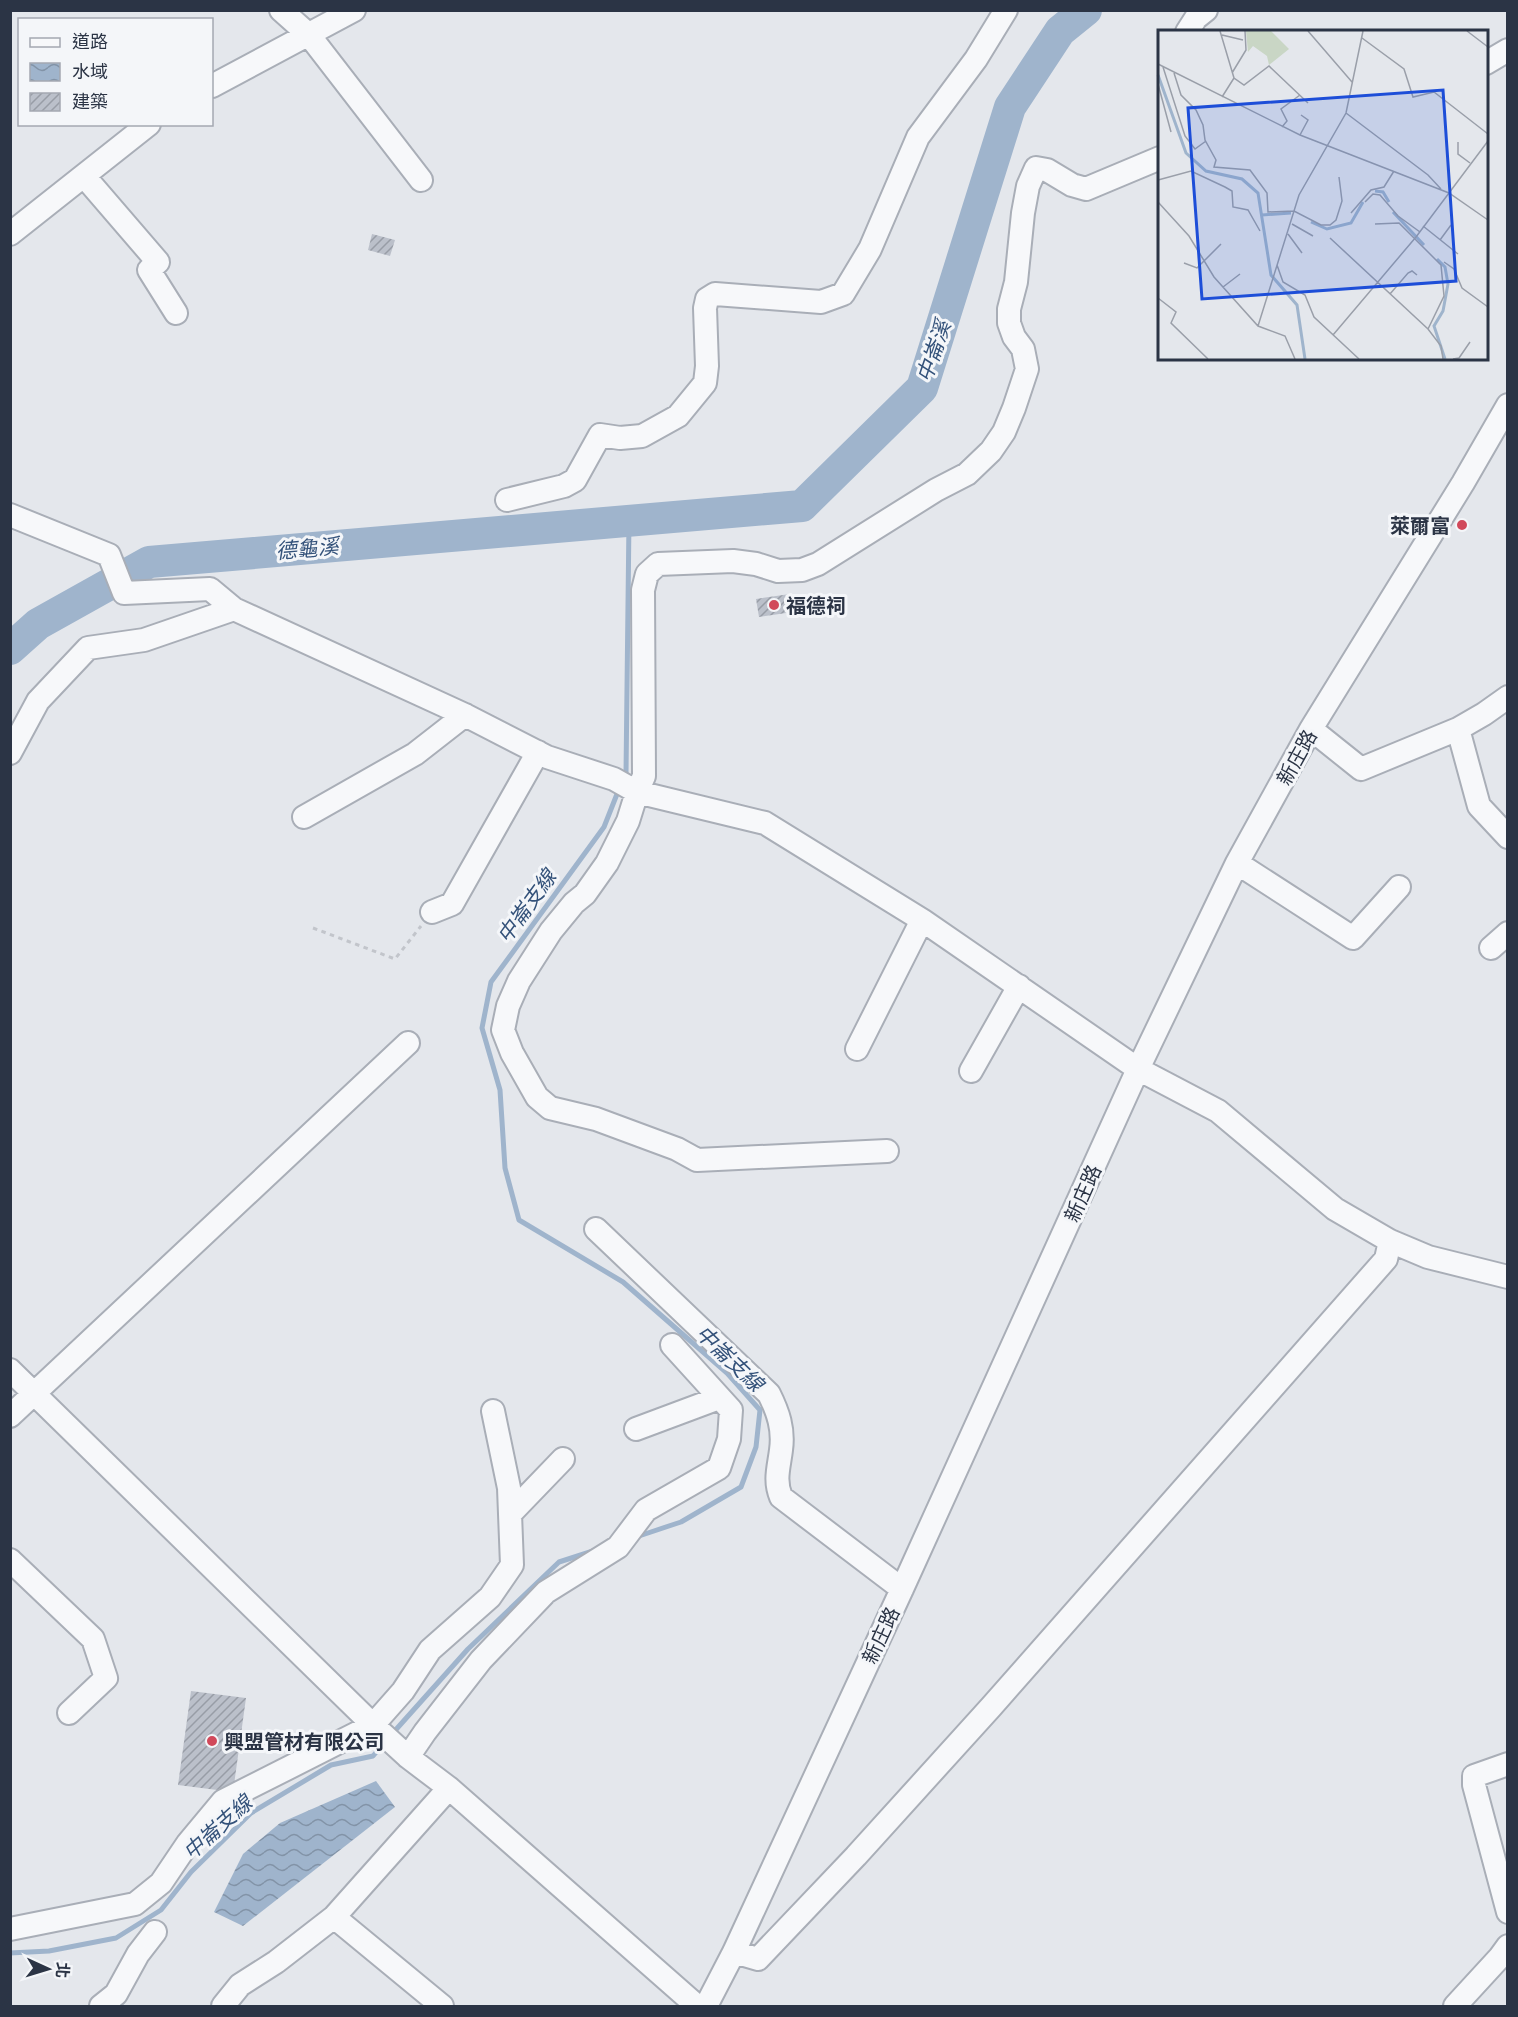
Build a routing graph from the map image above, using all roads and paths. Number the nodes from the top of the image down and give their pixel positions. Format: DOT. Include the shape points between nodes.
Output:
graph roads {
  1 [pos="281,10"];
  2 [pos="354,10"];
  3 [pos="1006,10"];
  4 [pos="1206,10"];
  5 [pos="1188,30"];
  6 [pos="309,35"];
  7 [pos="1508,50"];
  8 [pos="1488,62"];
  9 [pos="213,85"];
  10 [pos="146,126"];
  11 [pos="1158,159"];
  12 [pos="84,176"];
  13 [pos="421,180"];
  14 [pos="10,234"];
  15 [pos="176,313"];
  16 [pos="1508,405"];
  17 [pos="507,500"];
  18 [pos="10,515"];
  19 [pos="234,609"];
  20 [pos="1508,697"];
  21 [pos="465,715"];
  22 [pos="1311,729"];
  23 [pos="1458,729"];
  24 [pos="538,752"];
  25 [pos="10,753"];
  26 [pos="637,792"];
  27 [pos="304,817"];
  28 [pos="1508,837"];
  29 [pos="1237,863"];
  30 [pos="1399,887"];
  31 [pos="432,912"];
  32 [pos="922,920"];
  33 [pos="313,928"];
  34 [pos="1019,986"];
  35 [pos="408,1043"];
  36 [pos="857,1049"];
  37 [pos="1138,1069"];
  38 [pos="971,1071"];
  39 [pos="887,1151"];
  40 [pos="596,1229"];
  41 [pos="1390,1241"];
  42 [pos="1508,1277"];
  43 [pos="672,1345"];
  44 [pos="10,1370"];
  45 [pos="34,1393"];
  46 [pos="719,1398"];
  47 [pos="493,1410"];
  48 [pos="10,1416"];
  49 [pos="636,1429"];
  50 [pos="563,1459"];
  51 [pos="510,1514"];
  52 [pos="10,1560"];
  53 [pos="902,1589"];
  54 [pos="69,1713"];
  55 [pos="373,1725"];
  56 [pos="408,1756"];
  57 [pos="1508,1764"];
  58 [pos="450,1788"];
  59 [pos="1508,1912"];
  60 [pos="334,1917"];
  61 [pos="10,1929"];
  62 [pos="155,1932"];
  63 [pos="1508,1946"];
  64 [pos="734,1952"];
  65 [pos="101,2007"];
  66 [pos="223,2007"];
  67 [pos="442,2007"];
  68 [pos="697,2007"];
  69 [pos="706,2007"];
  70 [pos="1455,2007"];
  1 -- 6 [label="street"];
  2 -- 6 [label="street"];
  3 -- 17 [label="street" via="976,59 918,137 870,249 843,294 821,302 715,294 707,299 705,308 705,383 678,416 642,436 600,435 575,480"];
  4 -- 5 [label="street"];
  6 -- 9 [label="street"];
  6 -- 13 [label="street"];
  7 -- 8 [label="street"];
  10 -- 12 [label="street"];
  11 -- 26 [label="street" via="1086,189 1036,168 1023,213 1009,316 1014,337 1023,349 1025,378 1004,432 991,452 967,474 802,570 778,571 733,561 658,564 647,574 643,590 644,776"];
  12 -- 14 [label="street"];
  12 -- 15 [label="street" via="158,262 149,270"];
  16 -- 22 [label="street, 新庄路"];
  18 -- 19 [label="street" via="109,555 124,593 210,589"];
  19 -- 21 [label="street"];
  19 -- 25 [label="street" via="144,640 88,648 39,701"];
  20 -- 23 [label="street"];
  21 -- 24 [label="street"];
  21 -- 27 [label="street" via="415,754"];
  22 -- 23 [label="street" via="1360,769"];
  22 -- 29 [label="street, 新庄路"];
  23 -- 28 [label="street" via="1479,806"];
  24 -- 26 [label="street" via="614,779"];
  24 -- 31 [label="street" via="452,904"];
  26 -- 32 [label="street" via="765,823"];
  26 -- 39 [label="street" via="607,863 550,932 508,1006 503,1030 537,1097 550,1107 596,1119 697,1160"];
  29 -- 30 [label="street" via="1353,938"];
  29 -- 37 [label="street, 新庄路"];
  31 -- 33 [label="path" via="395,959"];
  32 -- 34 [label="street"];
  32 -- 36 [label="street"];
  34 -- 37 [label="street"];
  34 -- 38 [label="street"];
  35 -- 45 [label="street"];
  37 -- 41 [label="street" via="1218,1111 1335,1209"];
  37 -- 53 [label="street, 新庄路"];
  40 -- 53 [label="street" via="769,1394 782,1432 777,1479 781,1497"];
  41 -- 42 [label="street" via="1428,1257"];
  41 -- 64 [label="street" via="1386,1259 856,1856 758,1959"];
  43 -- 46 [label="street"];
  44 -- 45 [label="street"];
  45 -- 48 [label="street"];
  45 -- 55 [label="street"];
  46 -- 49 [label="street"];
  46 -- 56 [label="street" via="731,1410 729,1439 719,1468 646,1510 618,1547 546,1592 481,1660"];
  47 -- 51 [label="street" via="509,1488"];
  50 -- 51 [label="street"];
  51 -- 55 [label="street" via="512,1565 490,1598 430,1650 403,1691"];
  52 -- 54 [label="street" via="93,1639 106,1678"];
  53 -- 64 [label="street, 新庄路"];
  55 -- 56 [label="street"];
  55 -- 61 [label="street" via="223,1801 161,1883 135,1904"];
  56 -- 58 [label="street"];
  57 -- 59 [label="street" via="1474,1776 1474,1785"];
  58 -- 60 [label="street"];
  58 -- 68 [label="street"];
  60 -- 66 [label="street" via="240,1985"];
  60 -- 67 [label="street"];
  62 -- 65 [label="street" via="116,1994"];
  63 -- 70 [label="street"];
  64 -- 69 [label="street, 新庄路"];
}
